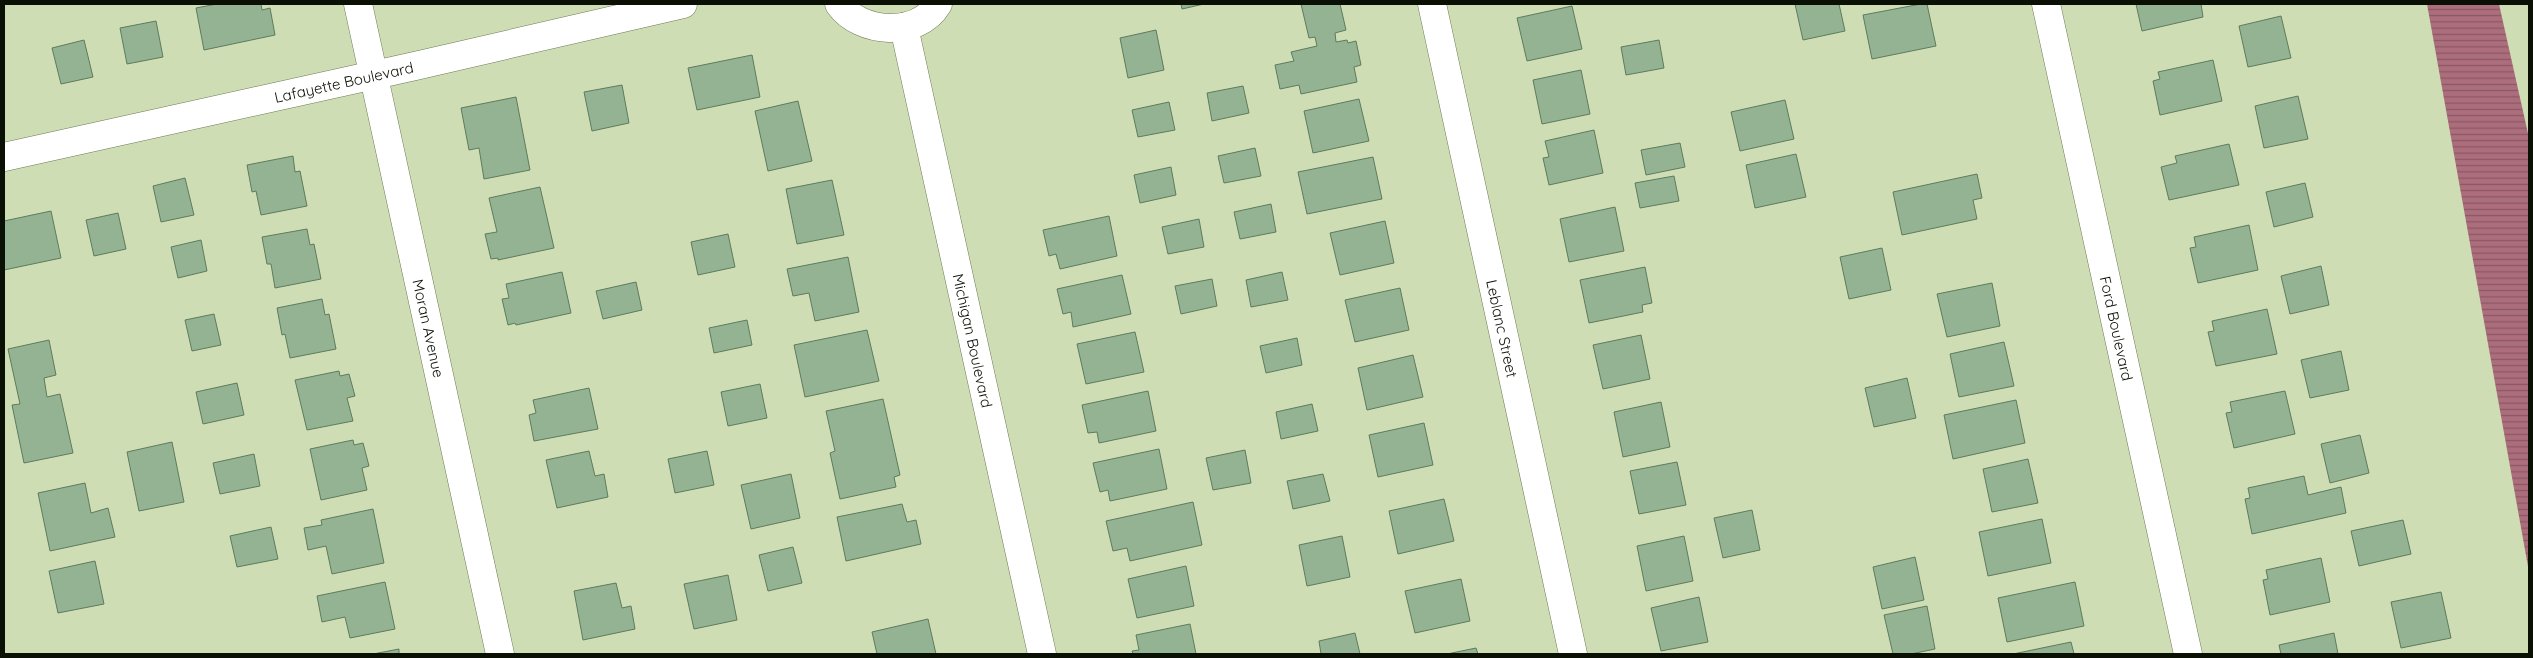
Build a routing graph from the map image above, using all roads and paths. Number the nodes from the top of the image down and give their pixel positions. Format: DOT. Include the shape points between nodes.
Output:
graph roads {
  1 [pos="358,4"];
  2 [pos="683,4"];
  3 [pos="838,4"];
  4 [pos="938,4"];
  5 [pos="1432,4"];
  6 [pos="2046,4"];
  7 [pos="904,27"];
  8 [pos="374,75"];
  9 [pos="4,157"];
  10 [pos="500,654"];
  11 [pos="1042,654"];
  12 [pos="1573,654"];
  13 [pos="2188,654"];
  1 -- 8 [label="street, Moran Avenue"];
  2 -- 8 [label="street, Lafayette Boulevard"];
  3 -- 7 [label="street" via="865,24 891,29"];
  4 -- 7 [label="street" via="916,23"];
  5 -- 12 [label="street, Leblanc Street"];
  6 -- 13 [label="street, Ford Boulevard"];
  7 -- 11 [label="street, Michigan Boulevard"];
  8 -- 9 [label="street, Lafayette Boulevard"];
  8 -- 10 [label="street, Moran Avenue"];
}
